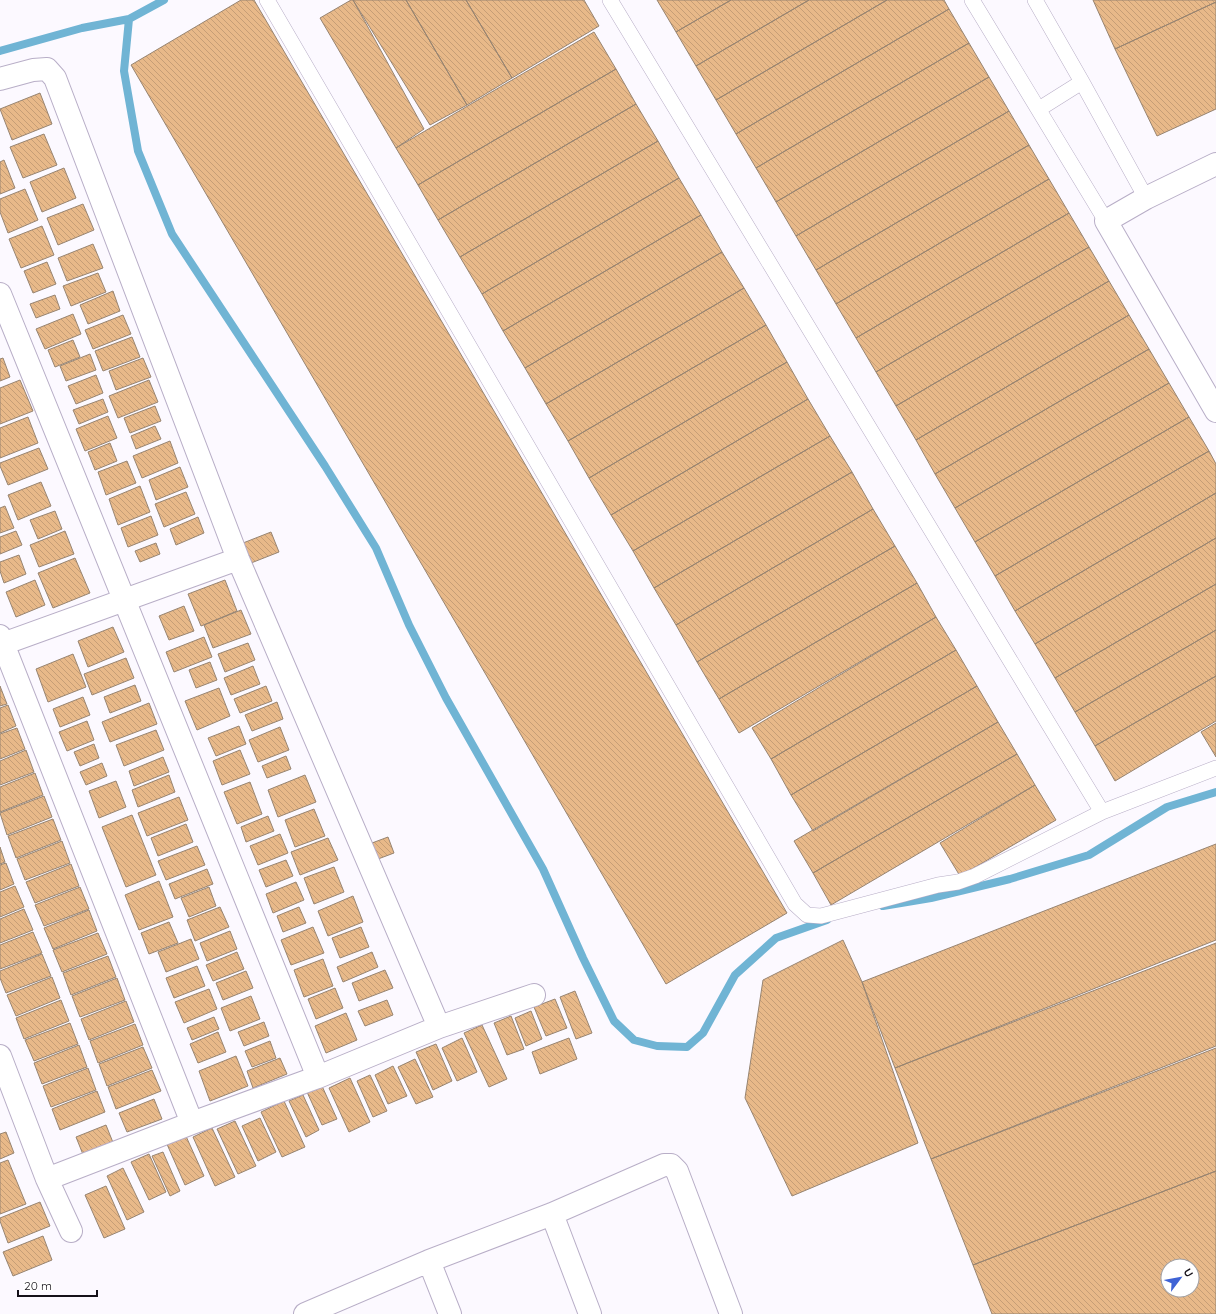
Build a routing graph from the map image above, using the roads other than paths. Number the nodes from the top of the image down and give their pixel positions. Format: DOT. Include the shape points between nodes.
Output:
graph roads {
  1 [pos="267,0"];
  2 [pos="610,0"];
  3 [pos="972,0"];
  4 [pos="1035,0"];
  5 [pos="0,79"];
  6 [pos="1082,82"];
  7 [pos="1039,109"];
  8 [pos="1216,164"];
  9 [pos="1146,198"];
  10 [pos="1106,221"];
  11 [pos="0,294"];
  12 [pos="1216,411"];
  13 [pos="238,559"];
  14 [pos="123,600"];
  15 [pos="1,642"];
  16 [pos="1216,768"];
  17 [pos="1102,812"];
  18 [pos="534,996"];
  19 [pos="439,1026"];
  20 [pos="0,1056"];
  21 [pos="318,1077"];
  22 [pos="192,1123"];
  23 [pos="47,1179"];
  24 [pos="552,1214"];
  25 [pos="71,1231"];
  26 [pos="429,1261"];
  27 [pos="305,1314"];
  28 [pos="450,1314"];
  29 [pos="590,1314"];
  30 [pos="731,1314"];
  1 -- 17 [label="lane" via="795,904 807,915 821,916 958,882 975,876"];
  2 -- 17 [label="lane"];
  3 -- 7 [label="lane"];
  4 -- 6 [label="lane"];
  5 -- 13 [label="street" via="47,69 55,78"];
  6 -- 7 [label="lane"];
  6 -- 9 [label="lane"];
  7 -- 10 [label="lane"];
  8 -- 9 [label="street"];
  9 -- 10 [label="street"];
  10 -- 12 [label="street"];
  11 -- 14 [label="street"];
  13 -- 14 [label="street"];
  13 -- 19 [label="street"];
  14 -- 15 [label="street"];
  14 -- 21 [label="street"];
  15 -- 22 [label="street"];
  16 -- 17 [label="lane"];
  18 -- 19 [label="street"];
  19 -- 21 [label="street"];
  20 -- 23 [label="street"];
  21 -- 22 [label="street"];
  22 -- 23 [label="street"];
  23 -- 25 [label="street"];
  24 -- 26 [label="street"];
  24 -- 29 [label="street"];
  24 -- 30 [label="street" via="664,1165 671,1165 677,1170"];
  26 -- 27 [label="street"];
  26 -- 28 [label="street"];
}
